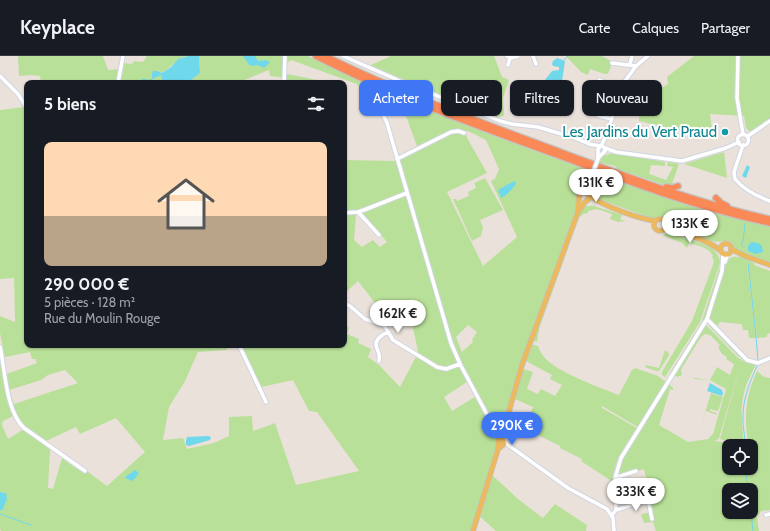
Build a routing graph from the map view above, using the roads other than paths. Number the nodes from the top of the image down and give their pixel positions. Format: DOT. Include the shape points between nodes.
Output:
graph roads {
  1 [pos="123,56"];
  2 [pos="285,56"];
  3 [pos="316,56"];
  4 [pos="326,56"];
  5 [pos="343,56"];
  6 [pos="518,56"];
  7 [pos="533,56"];
  8 [pos="632,56"];
  9 [pos="648,56"];
  10 [pos="738,56"];
  11 [pos="508,57"];
  12 [pos="612,63"];
  13 [pos="536,64"];
  14 [pos="630,64"];
  15 [pos="508,65"];
  16 [pos="636,66"];
  17 [pos="0,76"];
  18 [pos="119,80"];
  19 [pos="284,80"];
  20 [pos="627,80"];
  21 [pos="24,103"];
  22 [pos="384,116"];
  23 [pos="599,116"];
  24 [pos="613,116"];
  25 [pos="612,119"];
  26 [pos="770,121"];
  27 [pos="464,133"];
  28 [pos="742,134"];
  29 [pos="748,136"];
  30 [pos="738,142"];
  31 [pos="742,145"];
  32 [pos="602,150"];
  33 [pos="397,159"];
  34 [pos="590,181"];
  35 [pos="652,185"];
  36 [pos="678,186"];
  37 [pos="582,192"];
  38 [pos="407,193"];
  39 [pos="589,195"];
  40 [pos="716,198"];
  41 [pos="580,200"];
  42 [pos="770,201"];
  43 [pos="586,202"];
  44 [pos="599,202"];
  45 [pos="358,212"];
  46 [pos="578,212"];
  47 [pos="347,213"];
  48 [pos="745,213"];
  49 [pos="770,219"];
  50 [pos="655,223"];
  51 [pos="770,223"];
  52 [pos="665,226"];
  53 [pos="379,235"];
  54 [pos="712,244"];
  55 [pos="723,245"];
  56 [pos="726,252"];
  57 [pos="745,256"];
  58 [pos="770,265"];
  59 [pos="347,304"];
  60 [pos="707,319"];
  61 [pos="388,332"];
  62 [pos="0,347"];
  63 [pos="240,348"];
  64 [pos="770,358"];
  65 [pos="379,361"];
  66 [pos="460,364"];
  67 [pos="266,402"];
  68 [pos="501,433"];
  69 [pos="501,445"];
  70 [pos="85,471"];
  71 [pos="636,471"];
  72 [pos="615,478"];
  73 [pos="616,510"];
  74 [pos="612,515"];
  75 [pos="652,519"];
  76 [pos="473,531"];
  77 [pos="614,531"];
  1 -- 18 [label="street"];
  2 -- 19 [label="street"];
  3 -- 51 [label="highway" via="387,90 503,136 665,194 721,212"];
  4 -- 35 [label="highway" via="389,86 453,112"];
  5 -- 32 [label="street" via="504,122 538,127 575,138"];
  6 -- 11 [label="street"];
  7 -- 13 [label="street"];
  8 -- 14 [label="street"];
  9 -- 16 [label="street"];
  10 -- 28 [label="street" via="737,98"];
  11 -- 15 [label="street"];
  12 -- 14 [label="street"];
  14 -- 16 [label="street"];
  16 -- 20 [label="street"];
  17 -- 21 [label="street"];
  22 -- 33 [label="street"];
  23 -- 25 [label="street"];
  24 -- 25 [label="street"];
  25 -- 32 [label="street"];
  26 -- 29 [label="street"];
  27 -- 33 [label="street" via="450,132"];
  28 -- 29 [label="street"];
  28 -- 30 [label="street" via="738,137"];
  29 -- 31 [label="street" via="748,142"];
  30 -- 31 [label="street"];
  30 -- 32 [label="street" via="682,161"];
  31 -- 42 [label="street" via="734,172 735,179 748,191"];
  32 -- 34 [label="street, bridge"];
  33 -- 38 [label="street"];
  34 -- 37 [label="street"];
  34 -- 39 [label="street"];
  35 -- 36 [label="highway" via="672,188"];
  35 -- 48 [label="highway"];
  37 -- 39 [label="main road"];
  37 -- 41 [label="main road" via="579,195"];
  38 -- 45 [label="street"];
  38 -- 66 [label="street" via="451,343"];
  39 -- 43 [label="main road"];
  39 -- 44 [label="main road"];
  40 -- 48 [label="highway" via="721,203"];
  41 -- 43 [label="main road"];
  41 -- 46 [label="main road"];
  43 -- 44 [label="main road"];
  43 -- 46 [label="main road"];
  44 -- 50 [label="main road"];
  45 -- 47 [label="street"];
  45 -- 53 [label="street"];
  46 -- 68 [label="main road" via="523,363"];
  48 -- 49 [label="highway"];
  50 -- 52 [label="main road" via="663,220"];
  50 -- 52 [label="main road" via="658,230"];
  52 -- 54 [label="main road"];
  54 -- 55 [label="main road"];
  54 -- 56 [label="main road"];
  55 -- 56 [label="main road"];
  55 -- 56 [label="main road" via="728,244"];
  56 -- 57 [label="main road"];
  56 -- 57 [label="main road"];
  56 -- 60 [label="street"];
  57 -- 58 [label="main road"];
  59 -- 61 [label="street" via="365,319 384,325"];
  60 -- 64 [label="street" via="746,359 758,363"];
  60 -- 72 [label="street" via="623,453"];
  61 -- 65 [label="street" via="381,336 376,345 380,355"];
  61 -- 66 [label="street" via="393,340 442,369"];
  62 -- 70 [label="street" via="8,396 18,422"];
  63 -- 67 [label="street"];
  66 -- 68 [label="street" via="495,428"];
  68 -- 69 [label="main road"];
  69 -- 74 [label="street" via="511,446 568,488 604,507"];
  69 -- 76 [label="main road"];
  71 -- 72 [label="street"];
  72 -- 73 [label="street"];
  73 -- 74 [label="street"];
  73 -- 75 [label="street" via="648,500"];
  74 -- 77 [label="street"];
}
